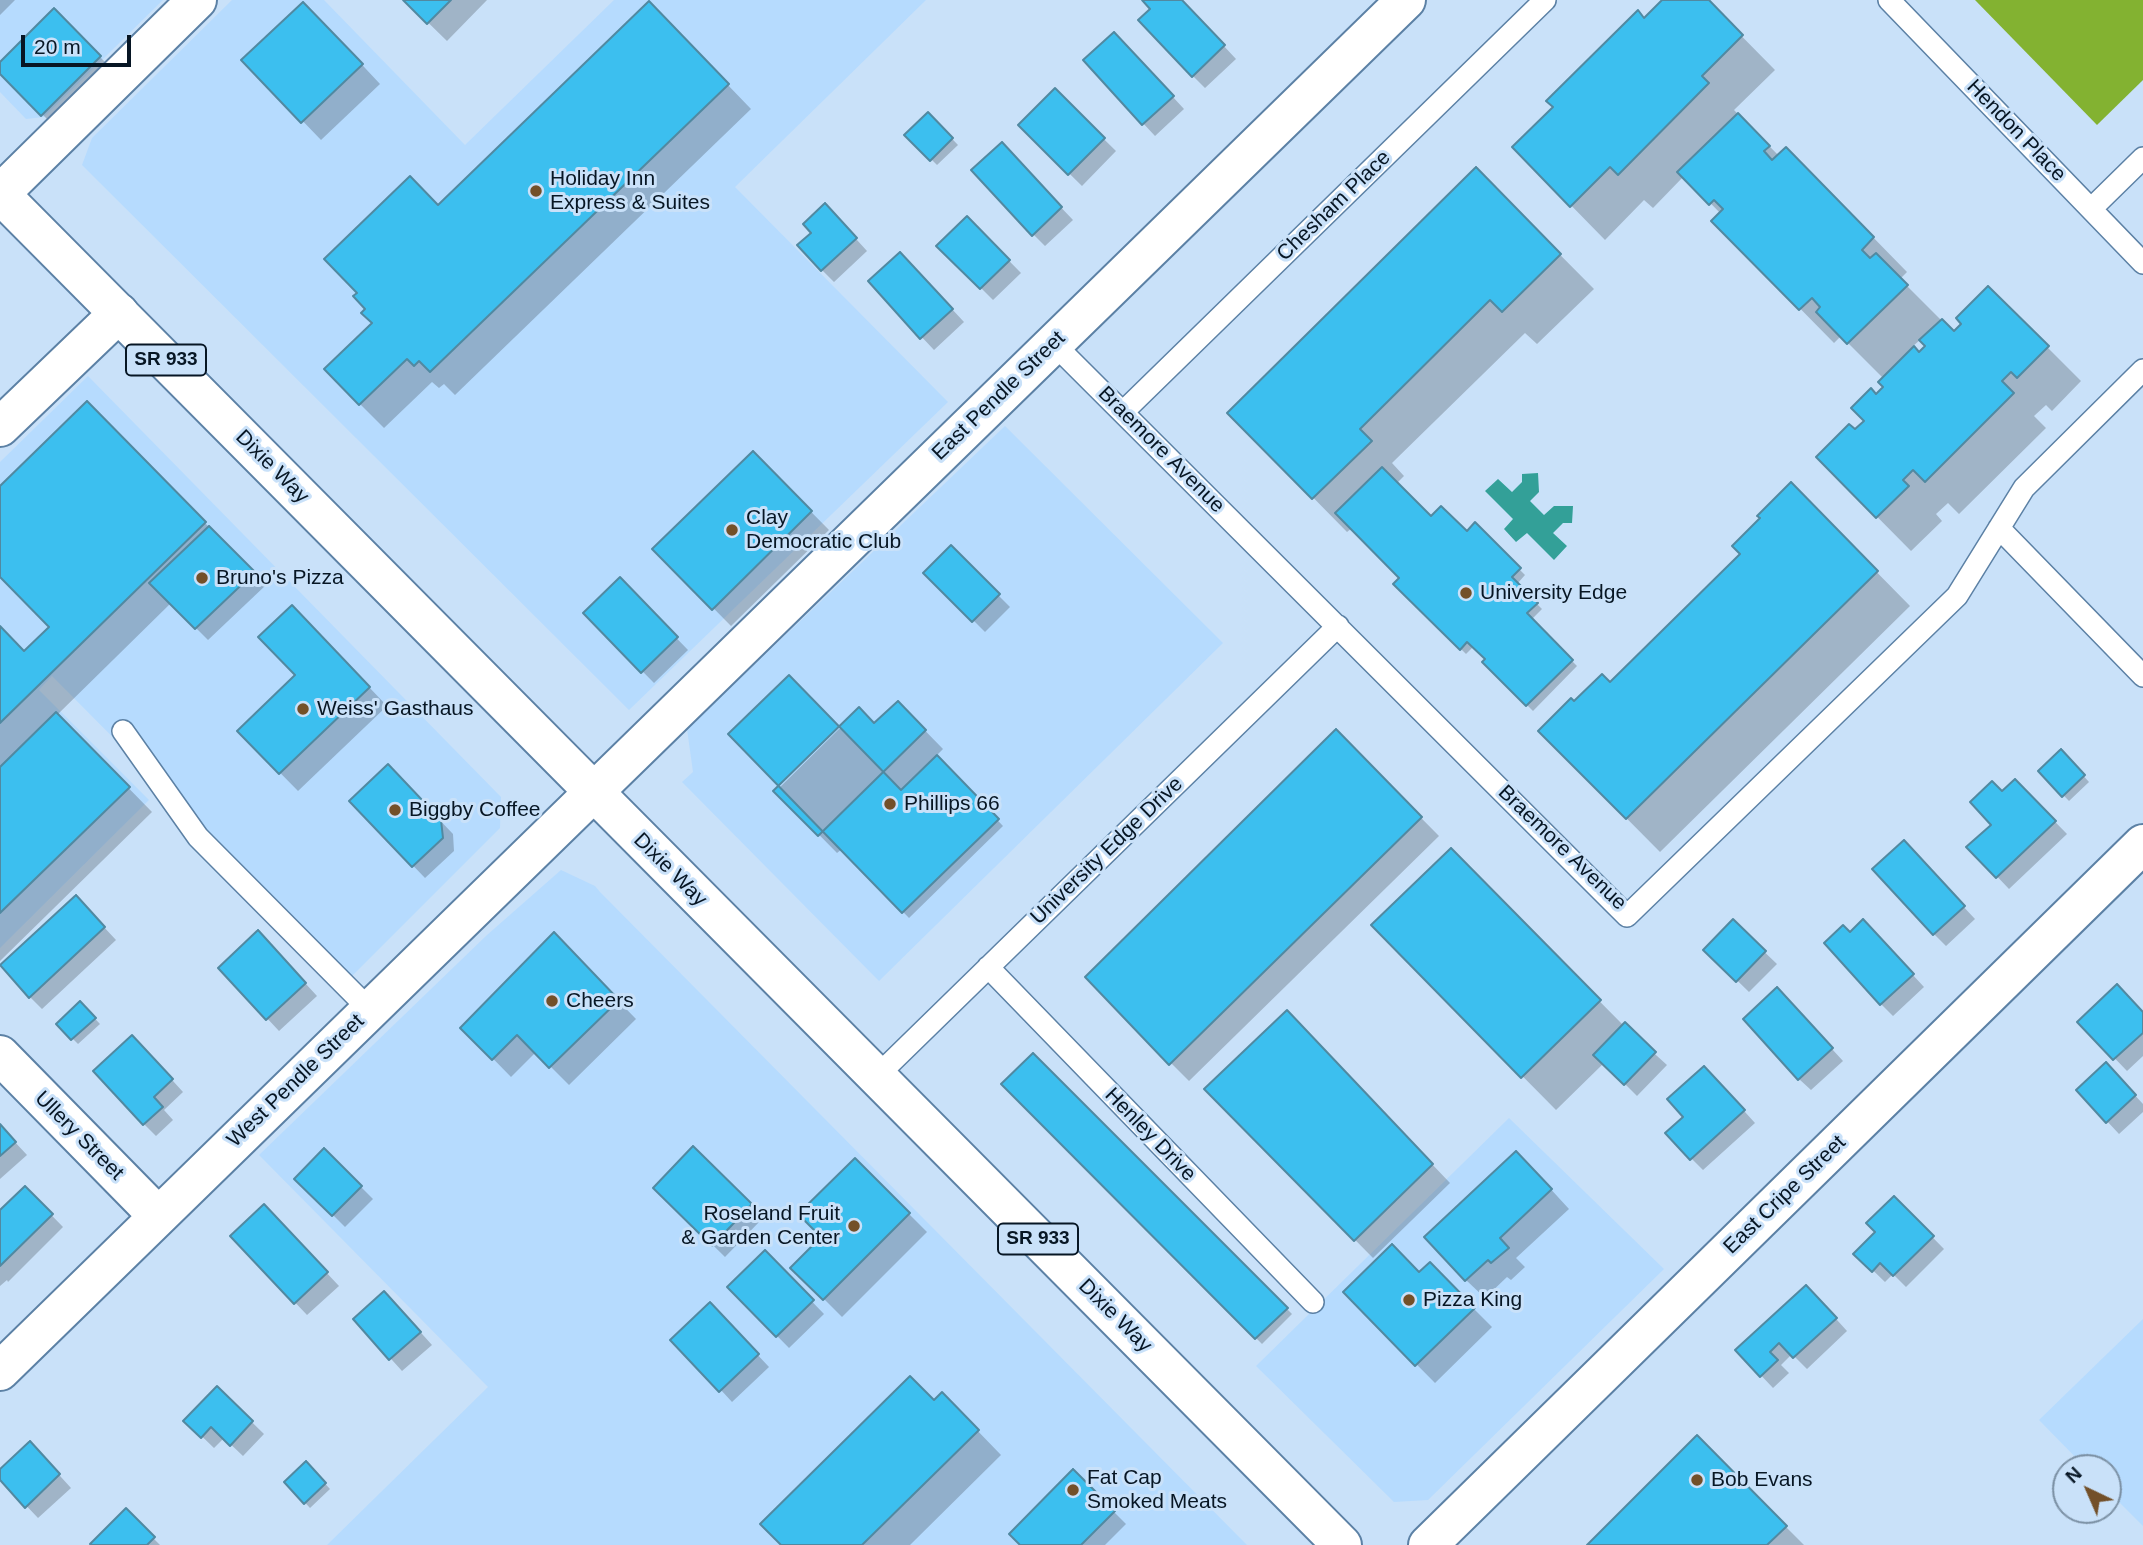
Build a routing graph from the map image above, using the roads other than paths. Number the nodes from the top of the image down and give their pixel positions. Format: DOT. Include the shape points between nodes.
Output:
graph roads {
  1 [pos="197,0"];
  2 [pos="1406,0"];
  3 [pos="1545,0"];
  4 [pos="1889,0"];
  5 [pos="2143,158"];
  6 [pos="0,194"];
  7 [pos="2091,209"];
  8 [pos="2143,263"];
  9 [pos="119,313"];
  10 [pos="1054,343"];
  11 [pos="2143,370"];
  12 [pos="1123,412"];
  13 [pos="0,428"];
  14 [pos="1999,528"];
  15 [pos="1338,626"];
  16 [pos="2143,676"];
  17 [pos="123,731"];
  18 [pos="594,793"];
  19 [pos="2143,844"];
  20 [pos="988,967"];
  21 [pos="370,1010"];
  22 [pos="0,1055"];
  23 [pos="876,1077"];
  24 [pos="158,1216"];
  25 [pos="1313,1302"];
  26 [pos="0,1371"];
  27 [pos="1342,1545"];
  28 [pos="1428,1545"];
  1 -- 6 [label="street"];
  2 -- 10 [label="street, East Pendle Street"];
  3 -- 12 [label="lane, Chesham Place"];
  4 -- 7 [label="lane, Hendon Place"];
  5 -- 7 [label="lane"];
  6 -- 9 [label="street, Dixie Way / SR 933"];
  7 -- 8 [label="lane, Hendon Place"];
  9 -- 13 [label="street"];
  9 -- 18 [label="street, Dixie Way / SR 933"];
  10 -- 12 [label="lane, Braemore Avenue"];
  10 -- 18 [label="street, East Pendle Street"];
  11 -- 14 [label="lane, Braemore Avenue" via="2024,488"];
  12 -- 15 [label="lane, Braemore Avenue"];
  14 -- 15 [label="lane, Braemore Avenue" via="1957,596 1627,916"];
  14 -- 16 [label="lane"];
  15 -- 20 [label="lane, University Edge Drive"];
  17 -- 21 [label="lane" via="198,837"];
  18 -- 21 [label="street, West Pendle Street"];
  18 -- 23 [label="street, Dixie Way / SR 933"];
  19 -- 28 [label="street, East Cripe Street"];
  20 -- 23 [label="lane, University Edge Drive"];
  20 -- 25 [label="lane, Henley Drive"];
  21 -- 24 [label="street, West Pendle Street"];
  22 -- 24 [label="street, Ullery Street"];
  23 -- 27 [label="street, Dixie Way / SR 933"];
  24 -- 26 [label="street, West Pendle Street"];
}
